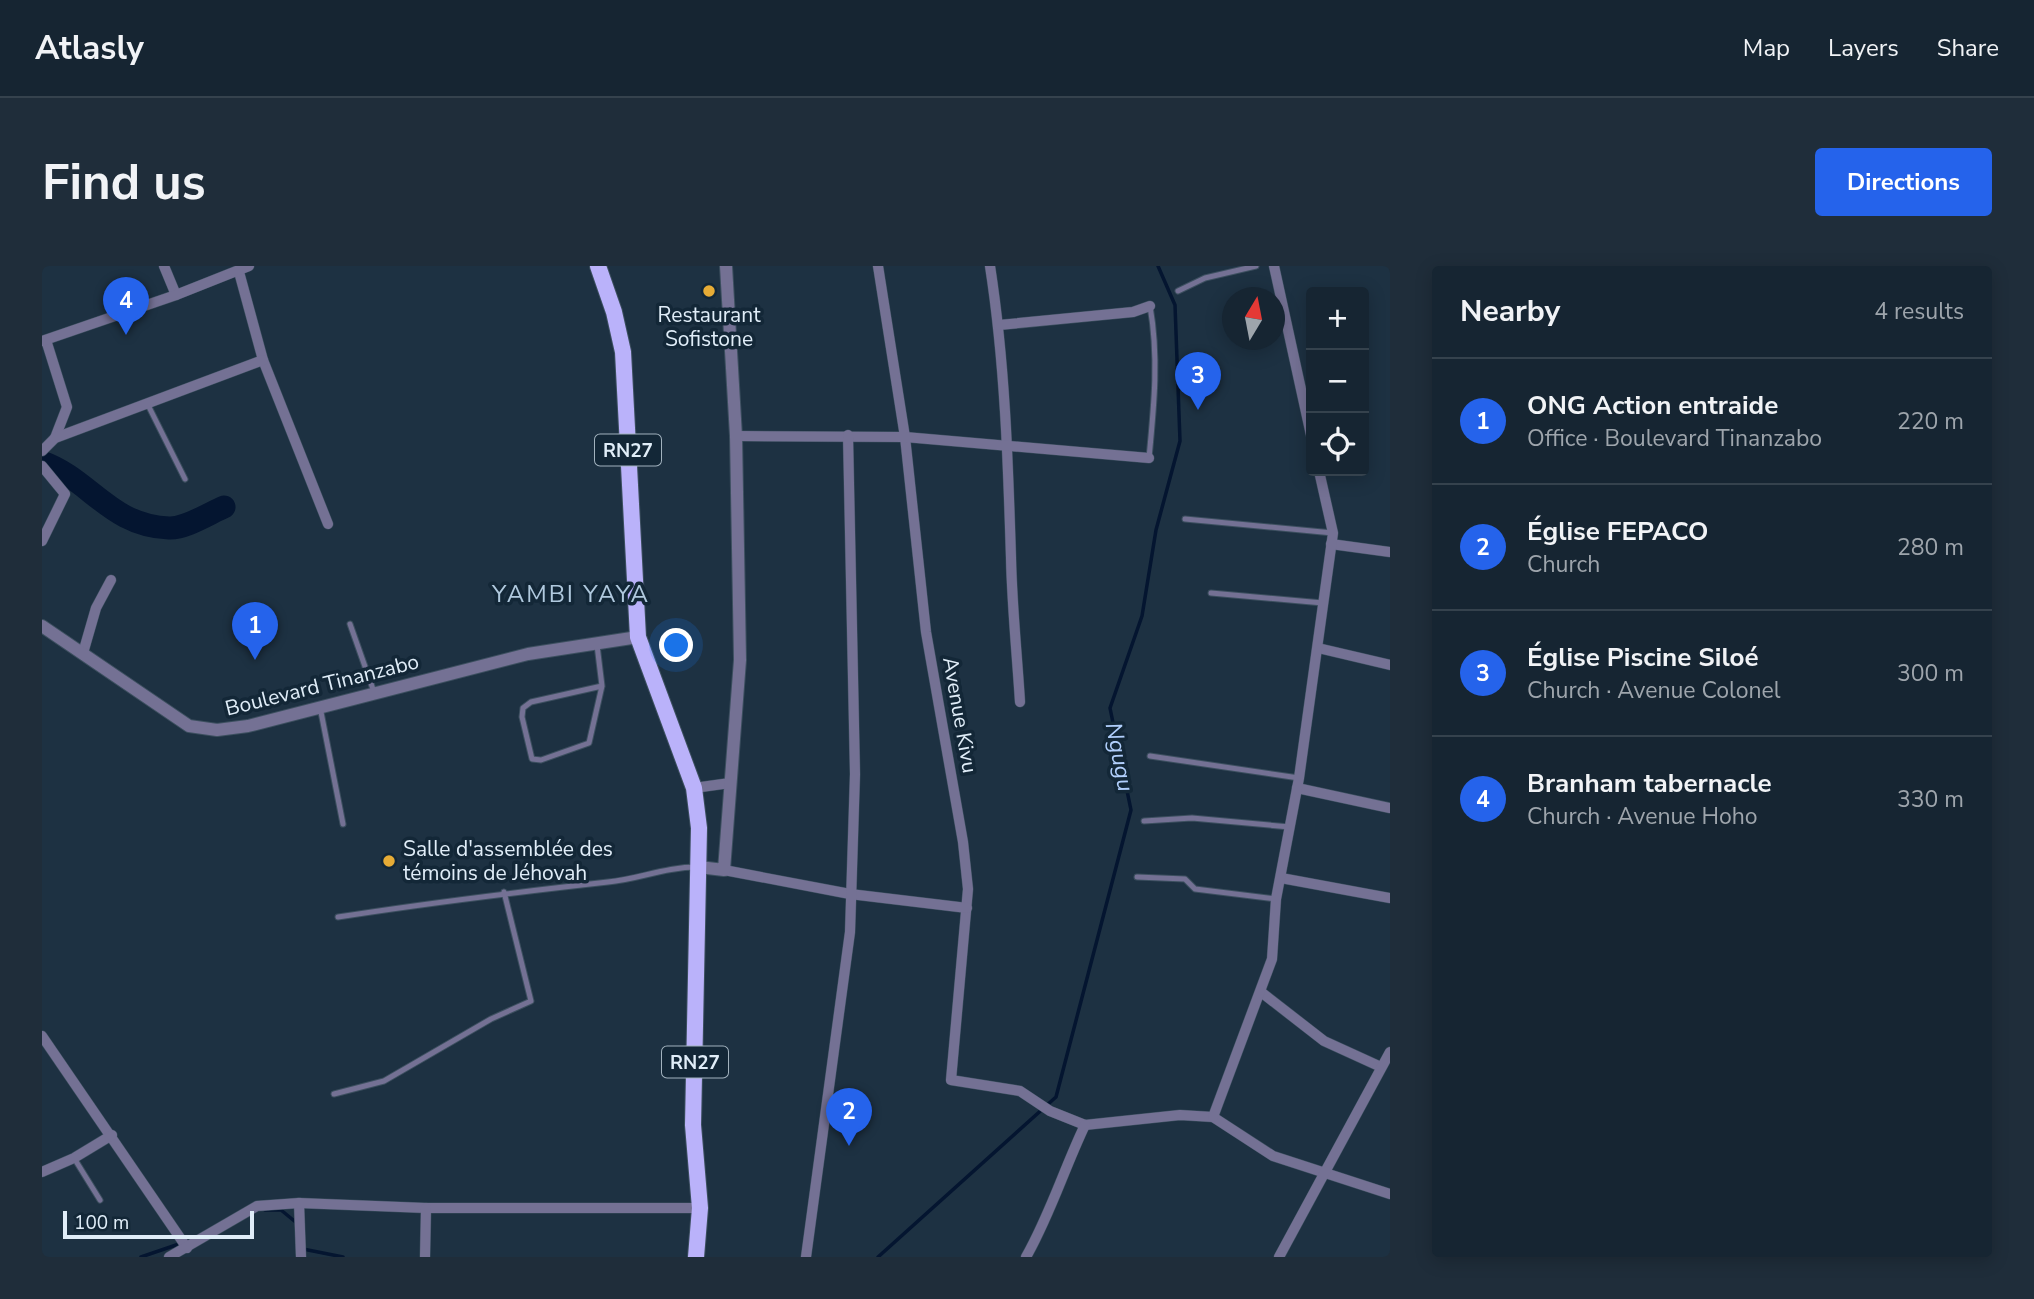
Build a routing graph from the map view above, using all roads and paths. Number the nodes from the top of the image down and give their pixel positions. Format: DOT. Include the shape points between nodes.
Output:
graph roads {
  1 [pos="164,266"];
  2 [pos="598,266"];
  3 [pos="726,266"];
  4 [pos="878,266"];
  5 [pos="990,266"];
  6 [pos="1256,266"];
  7 [pos="1274,266"];
  8 [pos="244,269"];
  9 [pos="1178,291"];
  10 [pos="176,295"];
  11 [pos="1150,306"];
  12 [pos="999,325"];
  13 [pos="44,341"];
  14 [pos="263,360"];
  15 [pos="148,405"];
  16 [pos="1306,413"];
  17 [pos="848,435"];
  18 [pos="736,436"];
  19 [pos="905,437"];
  20 [pos="55,438"];
  21 [pos="1008,444"];
  22 [pos="42,451"];
  23 [pos="1149,458"];
  24 [pos="42,466"];
  25 [pos="1320,476"];
  26 [pos="185,479"];
  27 [pos="1185,519"];
  28 [pos="328,524"];
  29 [pos="1333,533"];
  30 [pos="42,541"];
  31 [pos="1331,544"];
  32 [pos="1390,552"];
  33 [pos="111,579"];
  34 [pos="1211,593"];
  35 [pos="1324,603"];
  36 [pos="350,624"];
  37 [pos="42,626"];
  38 [pos="638,637"];
  39 [pos="597,644"];
  40 [pos="1318,648"];
  41 [pos="83,653"];
  42 [pos="1390,665"];
  43 [pos="602,686"];
  44 [pos="374,692"];
  45 [pos="1020,702"];
  46 [pos="320,706"];
  47 [pos="1150,756"];
  48 [pos="730,783"];
  49 [pos="1298,783"];
  50 [pos="694,788"];
  51 [pos="1390,808"];
  52 [pos="1144,821"];
  53 [pos="343,824"];
  54 [pos="1290,827"];
  55 [pos="699,867"];
  56 [pos="724,870"];
  57 [pos="1137,877"];
  58 [pos="1281,878"];
  59 [pos="504,892"];
  60 [pos="849,894"];
  61 [pos="1390,898"];
  62 [pos="1276,899"];
  63 [pos="967,908"];
  64 [pos="338,917"];
  65 [pos="1261,992"];
  66 [pos="42,1036"];
  67 [pos="1390,1052"];
  68 [pos="1381,1067"];
  69 [pos="334,1094"];
  70 [pos="1213,1117"];
  71 [pos="1085,1125"];
  72 [pos="112,1136"];
  73 [pos="74,1158"];
  74 [pos="42,1172"];
  75 [pos="1327,1172"];
  76 [pos="1390,1194"];
  77 [pos="100,1200"];
  78 [pos="299,1203"];
  79 [pos="426,1208"];
  80 [pos="700,1208"];
  81 [pos="184,1245"];
  82 [pos="169,1257"];
  83 [pos="301,1257"];
  84 [pos="425,1257"];
  85 [pos="696,1257"];
  86 [pos="806,1257"];
  87 [pos="1026,1257"];
  88 [pos="1279,1257"];
  1 -- 10 [label="street"];
  2 -- 38 [label="main road, RN27" via="623,352"];
  3 -- 18 [label="street"];
  4 -- 19 [label="street, Avenue Kivu"];
  5 -- 12 [label="street"];
  6 -- 9 [label="lane" via="1205,278"];
  7 -- 16 [label="street"];
  8 -- 10 [label="street"];
  8 -- 14 [label="street"];
  10 -- 13 [label="street"];
  11 -- 12 [label="street" via="1133,312"];
  11 -- 23 [label="lane" via="1156,372"];
  12 -- 21 [label="street"];
  13 -- 20 [label="street" via="67,407"];
  14 -- 15 [label="street"];
  14 -- 28 [label="street"];
  15 -- 20 [label="street"];
  15 -- 26 [label="lane"];
  17 -- 18 [label="street"];
  17 -- 19 [label="street"];
  17 -- 60 [label="street" via="855,775"];
  18 -- 48 [label="street" via="740,660"];
  19 -- 21 [label="street"];
  19 -- 63 [label="street, Avenue Kivu" via="917,570 963,842"];
  20 -- 22 [label="street"];
  21 -- 23 [label="street"];
  21 -- 45 [label="street"];
  24 -- 30 [label="street" via="65,494"];
  25 -- 29 [label="street"];
  27 -- 29 [label="lane"];
  29 -- 31 [label="street"];
  31 -- 32 [label="street"];
  31 -- 35 [label="street"];
  33 -- 41 [label="street" via="96,608"];
  34 -- 35 [label="lane"];
  35 -- 40 [label="street"];
  36 -- 44 [label="lane"];
  37 -- 41 [label="street, Boulevard Tinanzabo"];
  38 -- 39 [label="street, Boulevard Tinanzabo"];
  38 -- 50 [label="main road, RN27"];
  39 -- 43 [label="lane"];
  39 -- 44 [label="street, Boulevard Tinanzabo" via="528,654"];
  40 -- 42 [label="street"];
  40 -- 49 [label="street"];
  41 -- 46 [label="street, Boulevard Tinanzabo" via="189,726 217,730"];
  43 -- 43 [label="lane" via="589,743 532,759 523,708 531,702"];
  44 -- 46 [label="street, Boulevard Tinanzabo"];
  46 -- 53 [label="lane"];
  47 -- 49 [label="lane"];
  48 -- 50 [label="street"];
  48 -- 56 [label="street"];
  49 -- 51 [label="street"];
  49 -- 54 [label="street"];
  50 -- 55 [label="main road, RN27"];
  52 -- 54 [label="lane" via="1192,818"];
  54 -- 58 [label="street"];
  55 -- 56 [label="street"];
  55 -- 59 [label="lane" via="671,867 613,882"];
  55 -- 80 [label="main road, RN27" via="693,1125"];
  56 -- 60 [label="street"];
  57 -- 62 [label="lane" via="1185,880 1195,889"];
  58 -- 61 [label="street"];
  58 -- 62 [label="street"];
  59 -- 64 [label="lane"];
  59 -- 69 [label="lane" via="531,1002 491,1019 384,1081"];
  60 -- 63 [label="street"];
  60 -- 86 [label="street" via="850,932"];
  62 -- 65 [label="street" via="1272,959"];
  63 -- 71 [label="street, Avenue Kivu" via="951,1080 1020,1091 1050,1111"];
  65 -- 68 [label="street" via="1324,1041"];
  65 -- 70 [label="street"];
  66 -- 72 [label="street"];
  67 -- 68 [label="street"];
  68 -- 75 [label="street"];
  70 -- 71 [label="street" via="1180,1115"];
  70 -- 75 [label="street" via="1273,1156"];
  71 -- 87 [label="street" via="1045,1224"];
  72 -- 73 [label="street"];
  72 -- 81 [label="street"];
  73 -- 74 [label="street"];
  73 -- 77 [label="lane"];
  75 -- 76 [label="street"];
  75 -- 88 [label="street"];
  78 -- 79 [label="street"];
  78 -- 81 [label="street" via="257,1206"];
  78 -- 83 [label="street"];
  79 -- 80 [label="street"];
  79 -- 84 [label="street"];
  80 -- 85 [label="main road, RN27"];
  81 -- 82 [label="street"];
}
